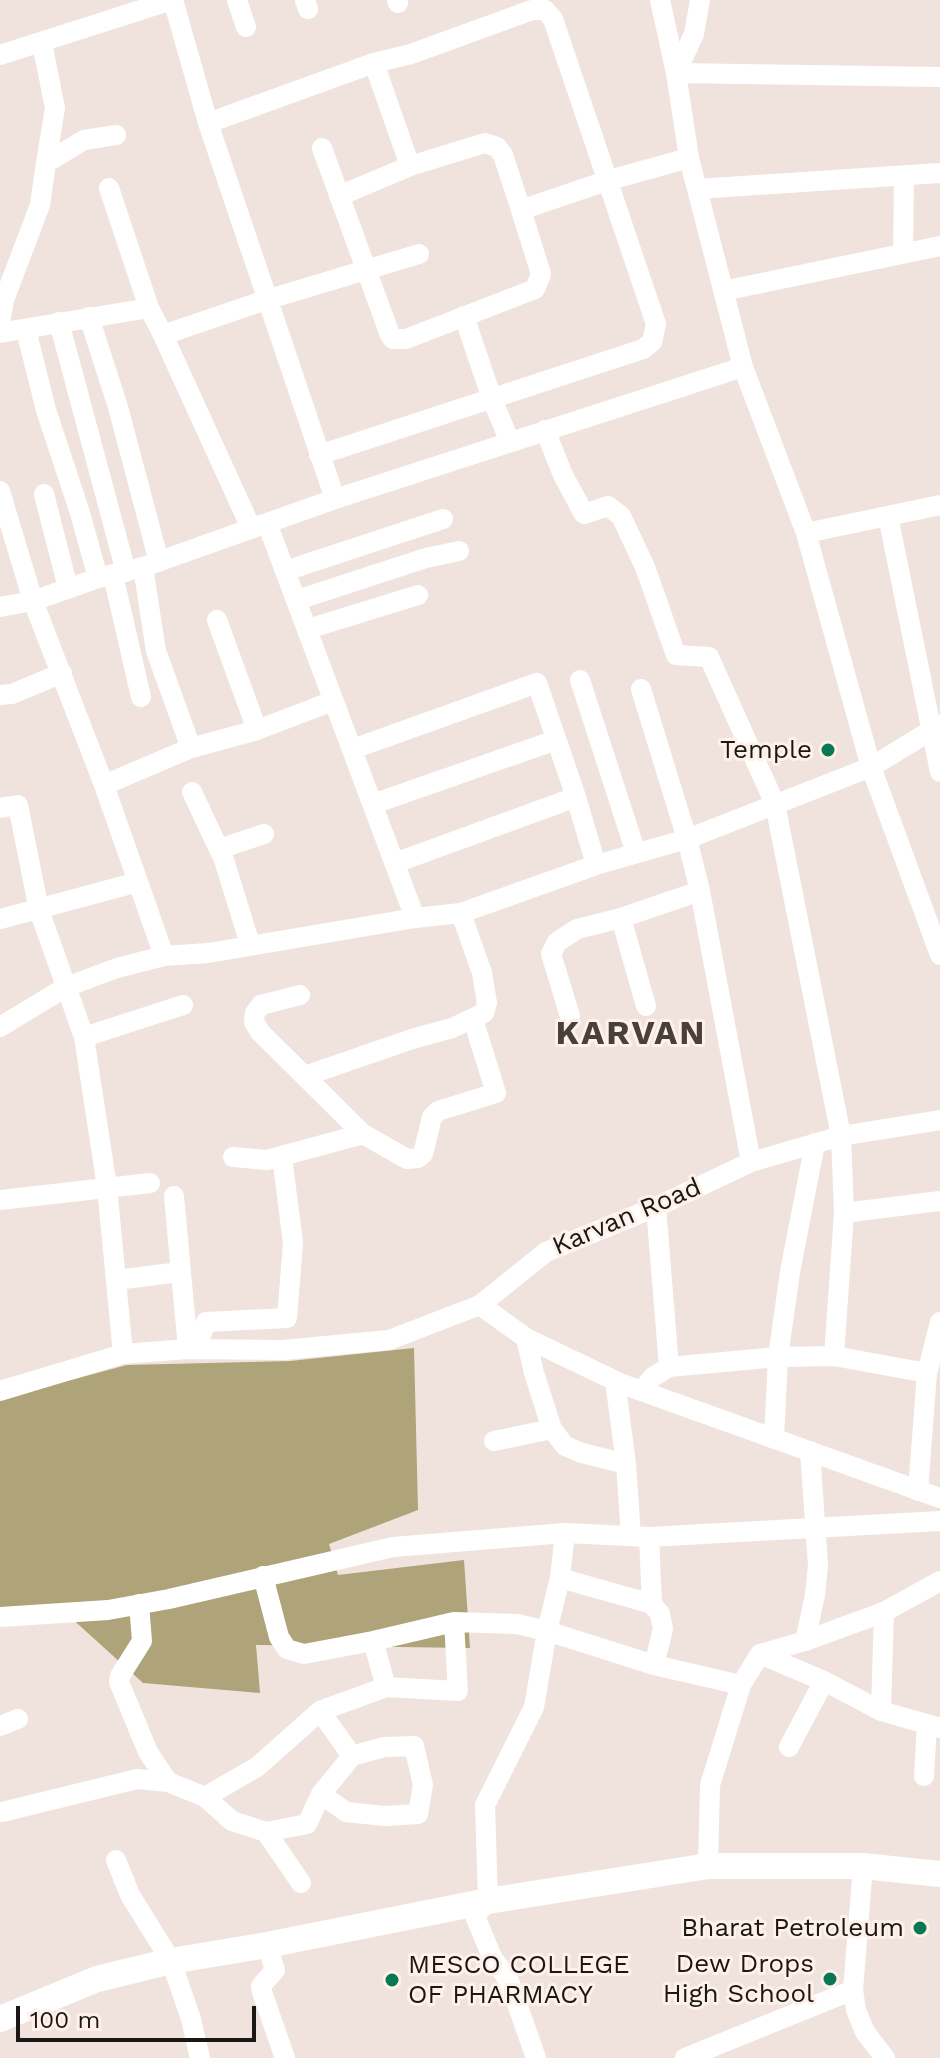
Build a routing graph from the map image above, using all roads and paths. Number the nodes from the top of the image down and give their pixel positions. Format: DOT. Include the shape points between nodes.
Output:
graph roads {
  1 [pos="173,0"];
  2 [pos="237,0"];
  3 [pos="660,0"];
  4 [pos="700,0"];
  5 [pos="246,27"];
  6 [pos="42,43"];
  7 [pos="0,55"];
  8 [pos="374,63"];
  9 [pos="676,73"];
  10 [pos="940,77"];
  11 [pos="208,123"];
  12 [pos="116,135"];
  13 [pos="322,148"];
  14 [pos="689,158"];
  15 [pos="46,163"];
  16 [pos="410,166"];
  17 [pos="940,173"];
  18 [pos="904,176"];
  19 [pos="606,181"];
  20 [pos="109,188"];
  21 [pos="697,189"];
  22 [pos="339,196"];
  23 [pos="521,210"];
  24 [pos="940,246"];
  25 [pos="419,254"];
  26 [pos="903,254"];
  27 [pos="367,271"];
  28 [pos="723,291"];
  29 [pos="266,300"];
  30 [pos="149,308"];
  31 [pos="464,316"];
  32 [pos="89,317"];
  33 [pos="0,322"];
  34 [pos="59,322"];
  35 [pos="26,330"];
  36 [pos="0,333"];
  37 [pos="163,335"];
  38 [pos="743,367"];
  39 [pos="492,399"];
  40 [pos="545,430"];
  41 [pos="510,442"];
  42 [pos="319,455"];
  43 [pos="0,491"];
  44 [pos="44,494"];
  45 [pos="335,499"];
  46 [pos="940,505"];
  47 [pos="888,516"];
  48 [pos="443,519"];
  49 [pos="259,526"];
  50 [pos="806,533"];
  51 [pos="459,551"];
  52 [pos="128,571"];
  53 [pos="285,571"];
  54 [pos="68,588"];
  55 [pos="418,595"];
  56 [pos="297,600"];
  57 [pos="33,601"];
  58 [pos="0,607"];
  59 [pos="217,620"];
  60 [pos="308,629"];
  61 [pos="62,673"];
  62 [pos="580,680"];
  63 [pos="641,689"];
  64 [pos="0,695"];
  65 [pos="141,697"];
  66 [pos="333,701"];
  67 [pos="935,727"];
  68 [pos="257,730"];
  69 [pos="556,740"];
  70 [pos="191,748"];
  71 [pos="353,749"];
  72 [pos="871,767"];
  73 [pos="940,772"];
  74 [pos="104,785"];
  75 [pos="192,792"];
  76 [pos="576,797"];
  77 [pos="373,804"];
  78 [pos="775,804"];
  79 [pos="0,808"];
  80 [pos="264,834"];
  81 [pos="687,839"];
  82 [pos="219,849"];
  83 [pos="636,853"];
  84 [pos="395,863"];
  85 [pos="596,865"];
  86 [pos="138,882"];
  87 [pos="700,891"];
  88 [pos="39,910"];
  89 [pos="461,913"];
  90 [pos="415,918"];
  91 [pos="621,918"];
  92 [pos="0,919"];
  93 [pos="250,944"];
  94 [pos="940,955"];
  95 [pos="164,956"];
  96 [pos="66,987"];
  97 [pos="300,995"];
  98 [pos="183,1005"];
  99 [pos="646,1006"];
  100 [pos="570,1016"];
  101 [pos="473,1019"];
  102 [pos="0,1027"];
  103 [pos="84,1037"];
  104 [pos="305,1076"];
  105 [pos="940,1120"];
  106 [pos="363,1134"];
  107 [pos="841,1136"];
  108 [pos="815,1143"];
  109 [pos="233,1157"];
  110 [pos="282,1157"];
  111 [pos="751,1162"];
  112 [pos="150,1183"];
  113 [pos="107,1187"];
  114 [pos="174,1196"];
  115 [pos="0,1200"];
  116 [pos="940,1201"];
  117 [pos="656,1207"];
  118 [pos="844,1213"];
  119 [pos="180,1272"];
  120 [pos="116,1280"];
  121 [pos="480,1305"];
  122 [pos="940,1322"];
  123 [pos="526,1338"];
  124 [pos="192,1349"];
  125 [pos="123,1354"];
  126 [pos="834,1356"];
  127 [pos="778,1357"];
  128 [pos="933,1365"];
  129 [pos="669,1367"];
  130 [pos="615,1381"];
  131 [pos="0,1391"];
  132 [pos="641,1391"];
  133 [pos="552,1429"];
  134 [pos="774,1439"];
  135 [pos="494,1441"];
  136 [pos="810,1451"];
  137 [pos="626,1464"];
  138 [pos="918,1491"];
  139 [pos="940,1498"];
  140 [pos="940,1521"];
  141 [pos="817,1527"];
  142 [pos="565,1533"];
  143 [pos="640,1537"];
  144 [pos="263,1576"];
  145 [pos="560,1578"];
  146 [pos="940,1581"];
  147 [pos="139,1604"];
  148 [pos="652,1604"];
  149 [pos="884,1612"];
  150 [pos="0,1617"];
  151 [pos="454,1622"];
  152 [pos="547,1631"];
  153 [pos="373,1641"];
  154 [pos="805,1641"];
  155 [pos="760,1654"];
  156 [pos="654,1665"];
  157 [pos="824,1681"];
  158 [pos="741,1685"];
  159 [pos="386,1687"];
  160 [pos="320,1711"];
  161 [pos="881,1711"];
  162 [pos="933,1726"];
  163 [pos="789,1747"];
  164 [pos="352,1756"];
  165 [pos="924,1776"];
  166 [pos="168,1782"];
  167 [pos="321,1794"];
  168 [pos="205,1797"];
  169 [pos="2,1812"];
  170 [pos="266,1832"];
  171 [pos="116,1860"];
  172 [pos="708,1866"];
  173 [pos="863,1866"];
  174 [pos="940,1874"];
  175 [pos="301,1883"];
  176 [pos="488,1901"];
  177 [pos="267,1945"];
  178 [pos="171,1961"];
  179 [pos="853,1990"];
  180 [pos="0,2019"];
  181 [pos="200,2058"];
  182 [pos="285,2058"];
  183 [pos="536,2058"];
  184 [pos="685,2058"];
  185 [pos="885,2058"];
  1 -- 6 [label="street"];
  1 -- 11 [label="street"];
  2 -- 5 [label="street"];
  3 -- 9 [label="street"];
  4 -- 9 [label="street" via="694,34"];
  6 -- 7 [label="street"];
  6 -- 15 [label="street" via="55,108"];
  8 -- 11 [label="street"];
  8 -- 16 [label="street"];
  8 -- 19 [label="street" via="545,10 553,19"];
  9 -- 10 [label="street"];
  9 -- 14 [label="street"];
  11 -- 29 [label="street"];
  12 -- 15 [label="street" via="84,140"];
  13 -- 22 [label="street"];
  14 -- 19 [label="street"];
  14 -- 21 [label="street"];
  15 -- 33 [label="street" via="40,205"];
  16 -- 22 [label="street"];
  16 -- 23 [label="street" via="485,143 497,147"];
  17 -- 18 [label="street"];
  18 -- 21 [label="street"];
  18 -- 26 [label="street"];
  19 -- 23 [label="street"];
  19 -- 39 [label="street" via="656,324 652,342"];
  20 -- 30 [label="street"];
  21 -- 28 [label="street"];
  22 -- 27 [label="street"];
  23 -- 31 [label="street" via="540,282 527,294"];
  24 -- 26 [label="street"];
  25 -- 27 [label="street"];
  26 -- 28 [label="street"];
  27 -- 29 [label="street"];
  27 -- 31 [label="street" via="393,339 406,339"];
  28 -- 38 [label="street"];
  29 -- 37 [label="street"];
  29 -- 42 [label="street"];
  30 -- 32 [label="street"];
  30 -- 37 [label="street"];
  31 -- 39 [label="street"];
  32 -- 34 [label="street"];
  32 -- 52 [label="street" via="118,407"];
  34 -- 35 [label="street"];
  34 -- 52 [label="street"];
  35 -- 36 [label="street"];
  35 -- 52 [label="street" via="80,513"];
  37 -- 49 [label="street"];
  38 -- 40 [label="street"];
  38 -- 50 [label="street"];
  39 -- 41 [label="street"];
  39 -- 42 [label="street"];
  40 -- 41 [label="street"];
  40 -- 78 [label="street" via="584,514 608,506 621,516 676,655 709,657"];
  41 -- 45 [label="street"];
  42 -- 45 [label="street"];
  43 -- 57 [label="street"];
  44 -- 54 [label="street"];
  45 -- 49 [label="street"];
  46 -- 47 [label="street"];
  47 -- 50 [label="street"];
  47 -- 67 [label="street"];
  48 -- 53 [label="street"];
  49 -- 52 [label="street"];
  49 -- 53 [label="street"];
  50 -- 72 [label="street"];
  51 -- 56 [label="street"];
  52 -- 54 [label="street"];
  52 -- 65 [label="street"];
  52 -- 70 [label="street"];
  53 -- 56 [label="street"];
  54 -- 57 [label="street"];
  55 -- 60 [label="street"];
  56 -- 60 [label="street"];
  57 -- 58 [label="street"];
  57 -- 61 [label="street"];
  59 -- 68 [label="street"];
  60 -- 66 [label="street"];
  61 -- 64 [label="street"];
  61 -- 74 [label="street"];
  62 -- 83 [label="street"];
  63 -- 81 [label="street"];
  66 -- 68 [label="street"];
  66 -- 71 [label="street"];
  67 -- 72 [label="street"];
  67 -- 73 [label="street"];
  68 -- 70 [label="street"];
  69 -- 71 [label="street" via="537,683"];
  69 -- 76 [label="street"];
  69 -- 77 [label="street"];
  70 -- 74 [label="street"];
  71 -- 77 [label="street"];
  72 -- 78 [label="street"];
  72 -- 94 [label="street"];
  74 -- 86 [label="street"];
  75 -- 82 [label="street"];
  76 -- 84 [label="street"];
  76 -- 85 [label="street"];
  77 -- 84 [label="street"];
  78 -- 81 [label="street"];
  78 -- 107 [label="street"];
  79 -- 88 [label="street" via="18,805"];
  80 -- 82 [label="street"];
  81 -- 83 [label="street"];
  81 -- 87 [label="street"];
  82 -- 93 [label="street"];
  83 -- 85 [label="street"];
  84 -- 90 [label="street"];
  85 -- 89 [label="street"];
  86 -- 88 [label="street"];
  86 -- 95 [label="street"];
  87 -- 91 [label="street"];
  87 -- 111 [label="street"];
  88 -- 92 [label="street"];
  88 -- 96 [label="street"];
  89 -- 90 [label="street"];
  89 -- 101 [label="street" via="487,1003 484,1013"];
  90 -- 93 [label="street"];
  91 -- 99 [label="street"];
  91 -- 100 [label="street" via="577,929 557,942 551,954"];
  93 -- 95 [label="street"];
  95 -- 96 [label="street"];
  96 -- 102 [label="street"];
  96 -- 103 [label="street"];
  97 -- 104 [label="street" via="261,1005 254,1022"];
  98 -- 103 [label="street"];
  101 -- 104 [label="street"];
  101 -- 106 [label="street" via="496,1093 438,1111 418,1158 407,1159"];
  103 -- 113 [label="street"];
  104 -- 106 [label="street"];
  105 -- 107 [label="street, Karvan Road"];
  106 -- 110 [label="street"];
  107 -- 108 [label="street, Karvan Road"];
  107 -- 118 [label="street"];
  108 -- 111 [label="street, Karvan Road"];
  108 -- 127 [label="street"];
  109 -- 110 [label="street"];
  110 -- 124 [label="street" via="293,1243 287,1318 206,1322"];
  111 -- 117 [label="street, Karvan Road"];
  112 -- 113 [label="street"];
  113 -- 115 [label="street"];
  113 -- 120 [label="street"];
  114 -- 119 [label="street"];
  116 -- 118 [label="street"];
  117 -- 121 [label="street, Karvan Road" via="546,1252"];
  117 -- 129 [label="street"];
  118 -- 126 [label="street"];
  119 -- 120 [label="street"];
  119 -- 124 [label="street"];
  120 -- 125 [label="street"];
  121 -- 123 [label="street"];
  121 -- 124 [label="street, Karvan Road" via="389,1340 283,1350"];
  122 -- 128 [label="street"];
  123 -- 130 [label="street"];
  123 -- 133 [label="street"];
  124 -- 125 [label="street, Karvan Road"];
  125 -- 131 [label="street, Karvan Road"];
  126 -- 127 [label="street"];
  126 -- 128 [label="street"];
  127 -- 129 [label="street"];
  127 -- 134 [label="street"];
  128 -- 138 [label="street"];
  129 -- 132 [label="street"];
  130 -- 132 [label="street"];
  130 -- 137 [label="street"];
  132 -- 134 [label="street"];
  133 -- 135 [label="street"];
  133 -- 137 [label="street" via="565,1446"];
  134 -- 136 [label="street"];
  136 -- 138 [label="street"];
  136 -- 141 [label="street"];
  137 -- 143 [label="street"];
  138 -- 139 [label="street"];
  140 -- 141 [label="street"];
  141 -- 143 [label="street"];
  141 -- 154 [label="street" via="815,1595"];
  142 -- 143 [label="street"];
  142 -- 144 [label="street" via="393,1547"];
  142 -- 145 [label="street"];
  143 -- 148 [label="street"];
  144 -- 147 [label="street"];
  144 -- 153 [label="street" via="287,1649 304,1654"];
  145 -- 148 [label="street"];
  145 -- 152 [label="street"];
  146 -- 149 [label="street"];
  147 -- 150 [label="street"];
  147 -- 166 [label="street" via="142,1641 119,1682 148,1752"];
  148 -- 156 [label="street" via="663,1629"];
  149 -- 154 [label="street"];
  149 -- 161 [label="street"];
  151 -- 152 [label="street" via="517,1624"];
  151 -- 153 [label="street"];
  151 -- 159 [label="street" via="458,1691"];
  152 -- 156 [label="street"];
  152 -- 176 [label="street" via="534,1707 485,1805"];
  153 -- 159 [label="street"];
  154 -- 155 [label="street"];
  155 -- 157 [label="street"];
  155 -- 158 [label="street"];
  156 -- 158 [label="street"];
  157 -- 161 [label="street"];
  157 -- 163 [label="street"];
  158 -- 172 [label="street" via="710,1785"];
  159 -- 160 [label="street"];
  160 -- 164 [label="street"];
  160 -- 168 [label="street" via="257,1767"];
  161 -- 162 [label="street"];
  162 -- 165 [label="street"];
  164 -- 167 [label="street"];
  164 -- 167 [label="street" via="414,1746 423,1785 418,1814 346,1812"];
  166 -- 168 [label="street"];
  166 -- 169 [label="street" via="137,1779"];
  167 -- 170 [label="street" via="307,1824"];
  168 -- 170 [label="street" via="232,1821"];
  170 -- 175 [label="street"];
  171 -- 178 [label="street" via="130,1895"];
  172 -- 173 [label="main road"];
  172 -- 176 [label="main road"];
  173 -- 174 [label="main road"];
  173 -- 179 [label="street"];
  176 -- 177 [label="main road"];
  176 -- 183 [label="street" via="475,1916 509,1981"];
  177 -- 178 [label="main road"];
  177 -- 182 [label="street" via="275,1970 261,1986"];
  178 -- 180 [label="main road" via="97,1979"];
  178 -- 181 [label="street"];
  179 -- 184 [label="street"];
  179 -- 185 [label="street" via="865,2032"];
}
